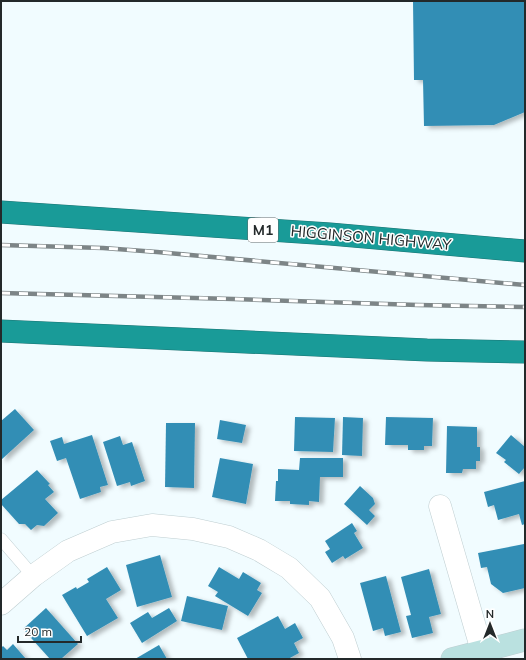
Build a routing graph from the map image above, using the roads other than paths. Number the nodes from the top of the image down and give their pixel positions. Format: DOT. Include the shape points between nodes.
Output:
graph roads {
  1 [pos="1,212"];
  2 [pos="525,251"];
  3 [pos="1,331"];
  4 [pos="525,352"];
  5 [pos="440,506"];
  6 [pos="1,539"];
  7 [pos="33,576"];
  8 [pos="1,604"];
  9 [pos="525,640"];
  10 [pos="482,651"];
  11 [pos="350,659"];
  12 [pos="452,659"];
  1 -- 2 [label="highway, HIGGINSON HIGHWAY / M1" via="330,234"];
  3 -- 4 [label="highway"];
  5 -- 10 [label="street"];
  6 -- 7 [label="lane"];
  7 -- 8 [label="street"];
  7 -- 11 [label="street" via="68,551 112,532 152,525 193,529 229,537 260,550 289,568 320,598 343,638"];
  9 -- 10 [label="street"];
  10 -- 12 [label="street"];
}
